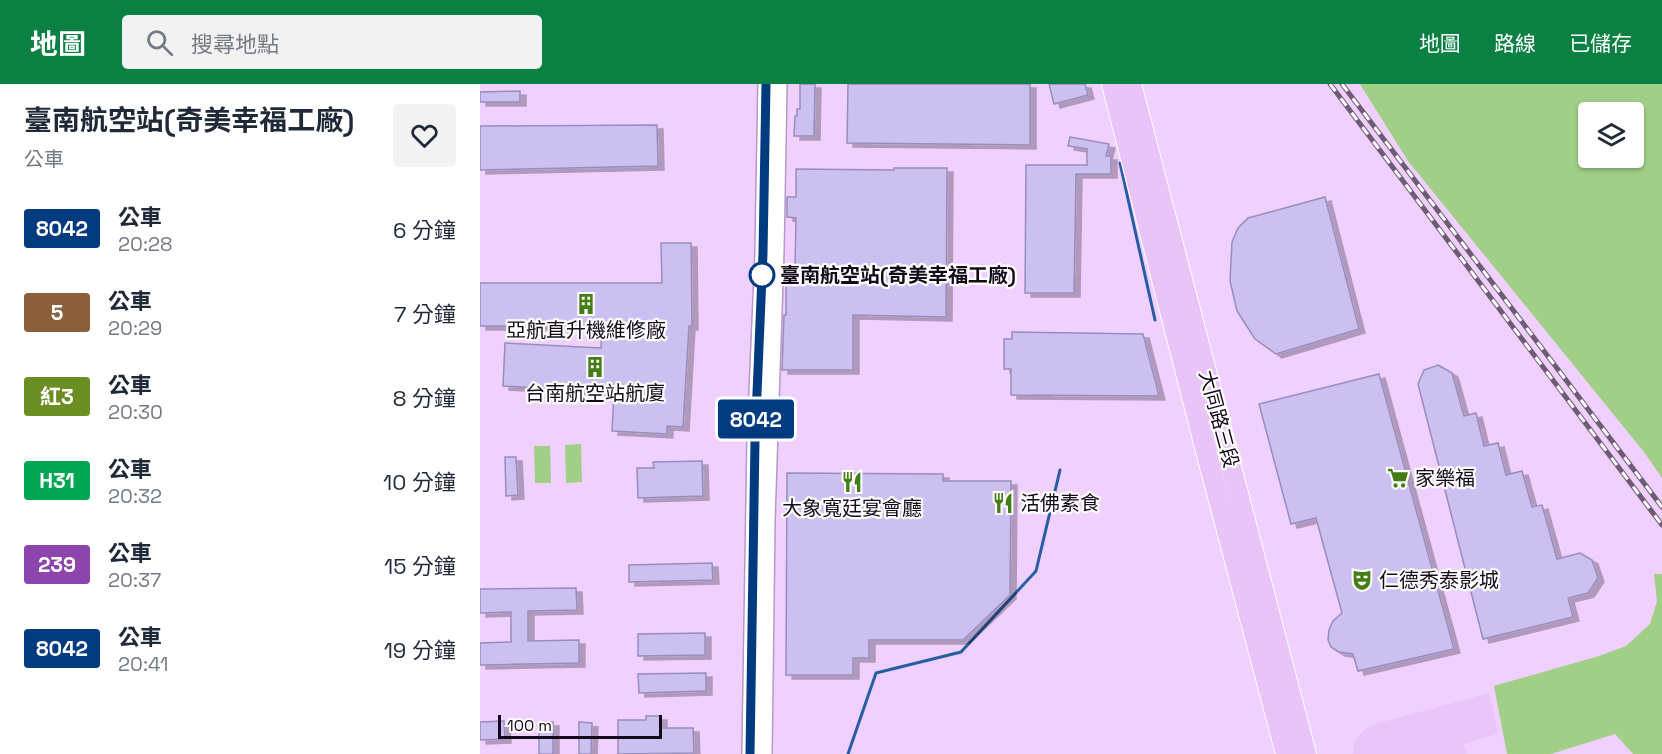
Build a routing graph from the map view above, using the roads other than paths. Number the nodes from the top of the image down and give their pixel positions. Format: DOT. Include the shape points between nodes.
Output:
graph roads {
  1 [pos="766,84"];
  2 [pos="779,84"];
  3 [pos="1113,84"];
  4 [pos="1131,84"];
  5 [pos="750,754"];
  6 [pos="764,754"];
  7 [pos="1286,754"];
  8 [pos="1306,754"];
  1 -- 5 [label="street"];
  2 -- 6 [label="street" via="766,519"];
  3 -- 7 [label="main road, 大同路三段"];
  4 -- 8 [label="main road, 大同路三段"];
}
